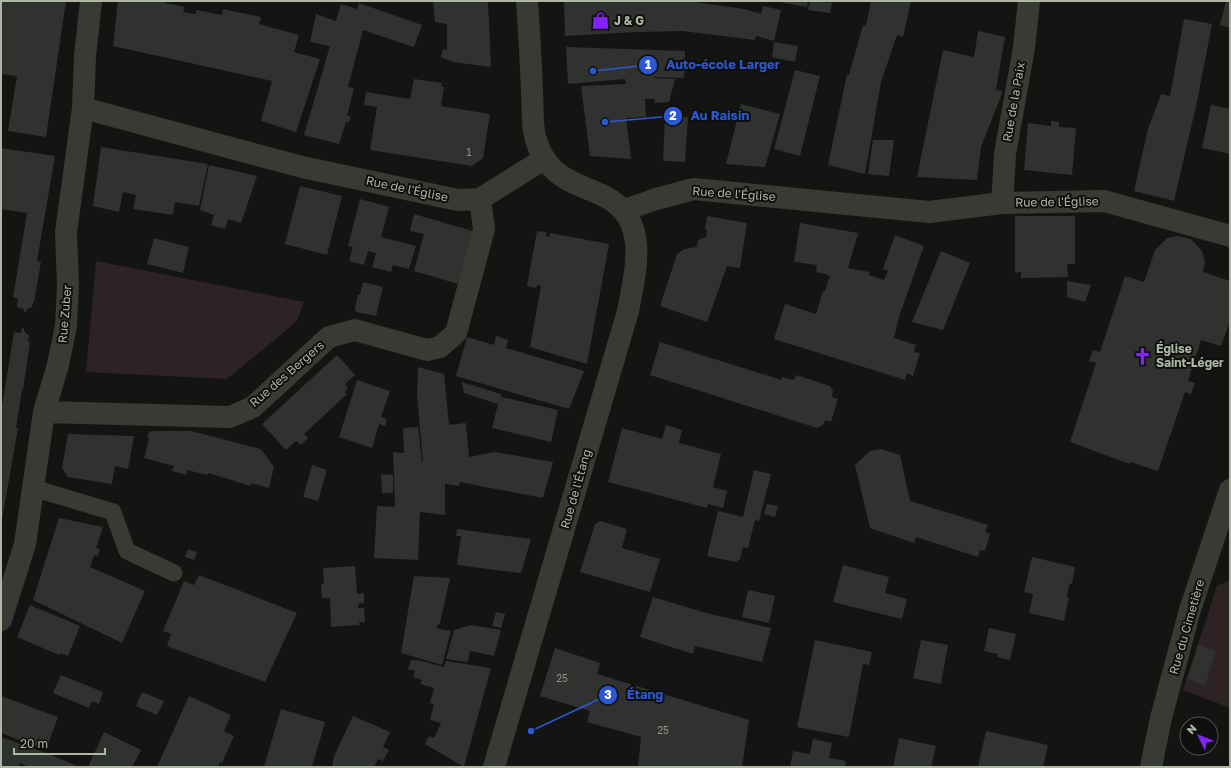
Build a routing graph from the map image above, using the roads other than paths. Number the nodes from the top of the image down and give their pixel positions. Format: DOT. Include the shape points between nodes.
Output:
graph roads {
  1 [pos="91,1"];
  2 [pos="527,1"];
  3 [pos="1029,1"];
  4 [pos="83,108"];
  5 [pos="544,159"];
  6 [pos="480,199"];
  7 [pos="1002,203"];
  8 [pos="624,210"];
  9 [pos="1230,236"];
  10 [pos="44,412"];
  11 [pos="33,488"];
  12 [pos="1230,490"];
  13 [pos="174,572"];
  14 [pos="1,620"];
  15 [pos="494,767"];
  16 [pos="1151,767"];
  1 -- 4 [label="street, Rue Zuber"];
  2 -- 5 [label="street" via="534,132"];
  3 -- 7 [label="street, Rue de la Paix" via="1024,48 1005,154"];
  4 -- 6 [label="street, Rue de l'Église" via="302,166 458,200"];
  4 -- 10 [label="street, Rue Zuber" via="66,232 66,326"];
  5 -- 6 [label="street, Rue de l'Église"];
  5 -- 8 [label="street" via="558,174 573,184 596,192"];
  6 -- 10 [label="street, Rue des Bergers" via="484,229 456,333 440,347 427,350 355,330 329,337 253,407 230,417"];
  7 -- 8 [label="street, Rue de l'Église" via="929,212 694,189"];
  7 -- 9 [label="street, Rue de l'Église" via="1104,200"];
  8 -- 15 [label="street, Rue de l'Étang" via="635,232 637,265 628,311"];
  10 -- 11 [label="street, Rue Zuber"];
  11 -- 13 [label="lane" via="112,512 127,551"];
  11 -- 14 [label="street, Rue Zuber" via="25,544"];
  12 -- 16 [label="street, Rue du Cimetière" via="1190,610 1161,718"];
}
